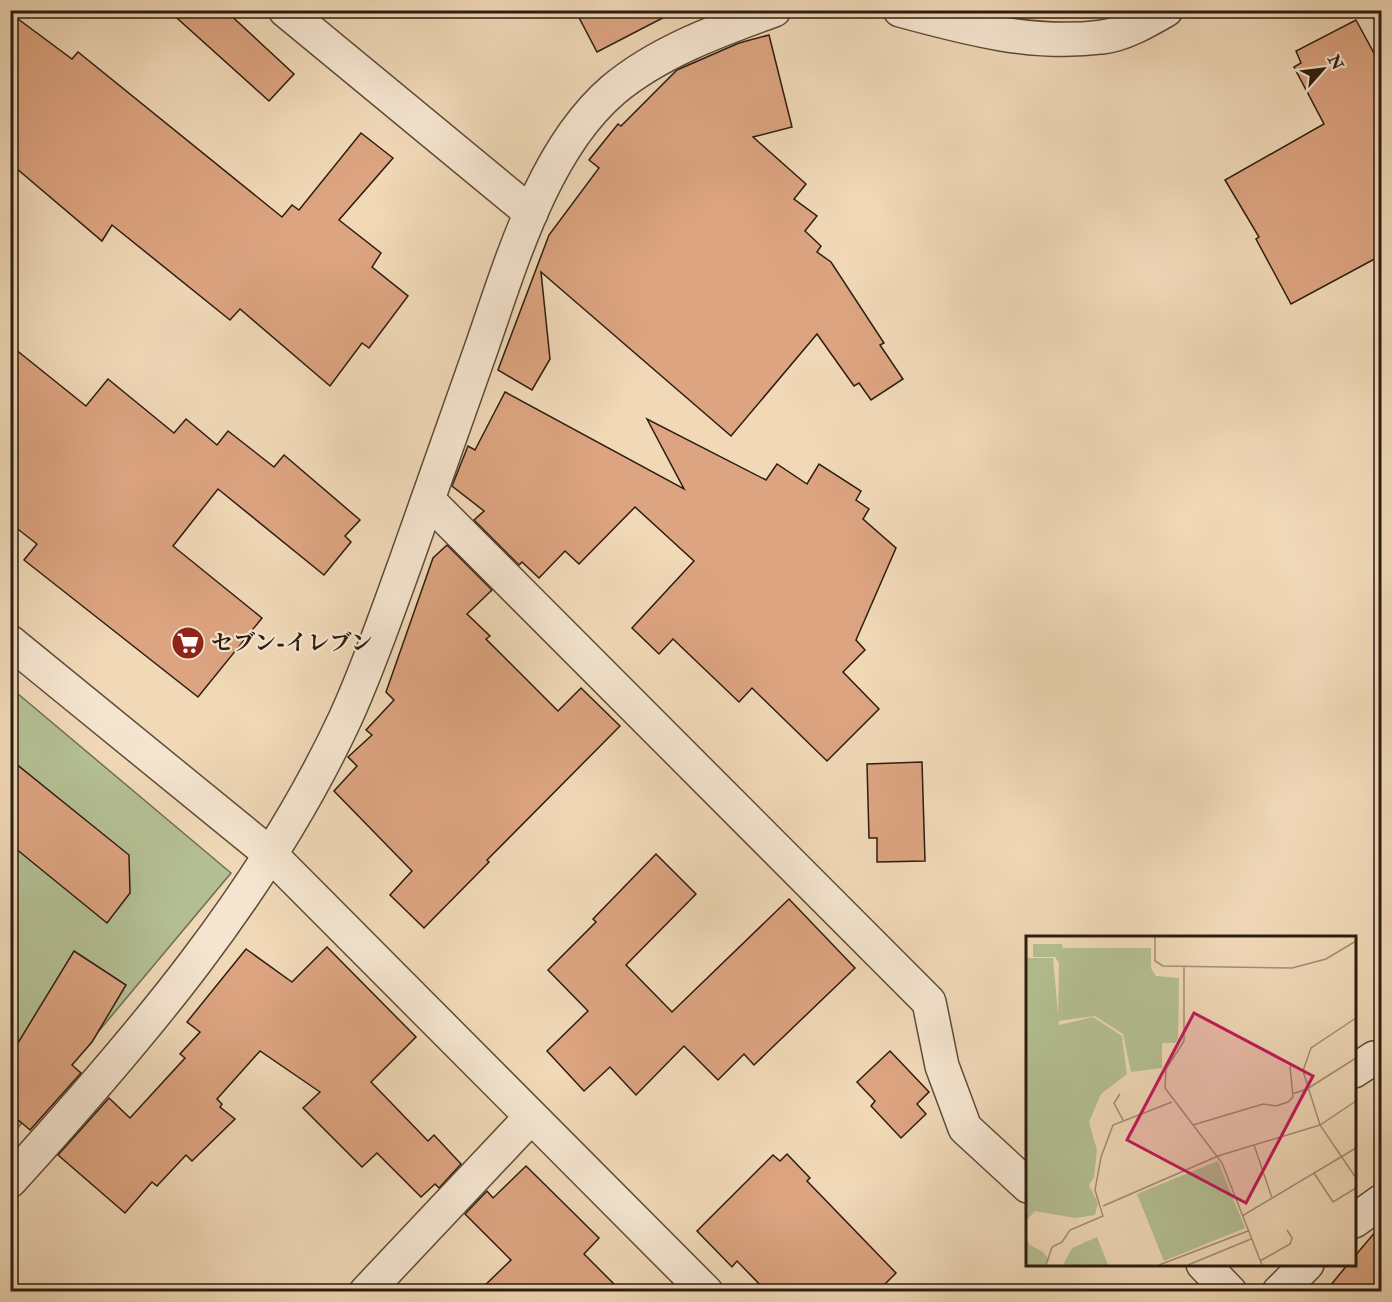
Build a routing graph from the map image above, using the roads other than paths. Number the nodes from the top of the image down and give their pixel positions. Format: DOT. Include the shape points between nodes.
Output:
graph roads {
  1 [pos="285,10"];
  2 [pos="774,10"];
  3 [pos="900,10"];
  4 [pos="1166,10"];
  5 [pos="531,213"];
  6 [pos="428,500"];
  7 [pos="10,642"];
  8 [pos="270,854"];
  9 [pos="531,1117"];
  10 [pos="10,1181"];
  11 [pos="1026,1184"];
  12 [pos="1382,1201"];
  13 [pos="1356,1220"];
  14 [pos="1205,1266"];
  15 [pos="1306,1266"];
  16 [pos="366,1292"];
  17 [pos="706,1292"];
  18 [pos="1230,1292"];
  19 [pos="1279,1292"];
  1 -- 5 [label="street"];
  2 -- 5 [label="street" via="726,27 650,64 613,90 580,124"];
  3 -- 4 [label="street" via="969,28 1035,39 1104,37"];
  5 -- 6 [label="street"];
  6 -- 8 [label="street" via="345,720"];
  6 -- 11 [label="street" via="929,1002 942,1066 965,1128"];
  7 -- 8 [label="street"];
  8 -- 9 [label="street"];
  8 -- 10 [label="street" via="189,972"];
  9 -- 16 [label="street"];
  9 -- 17 [label="street"];
  12 -- 13 [label="street"];
  14 -- 18 [label="street"];
  15 -- 19 [label="street"];
}
